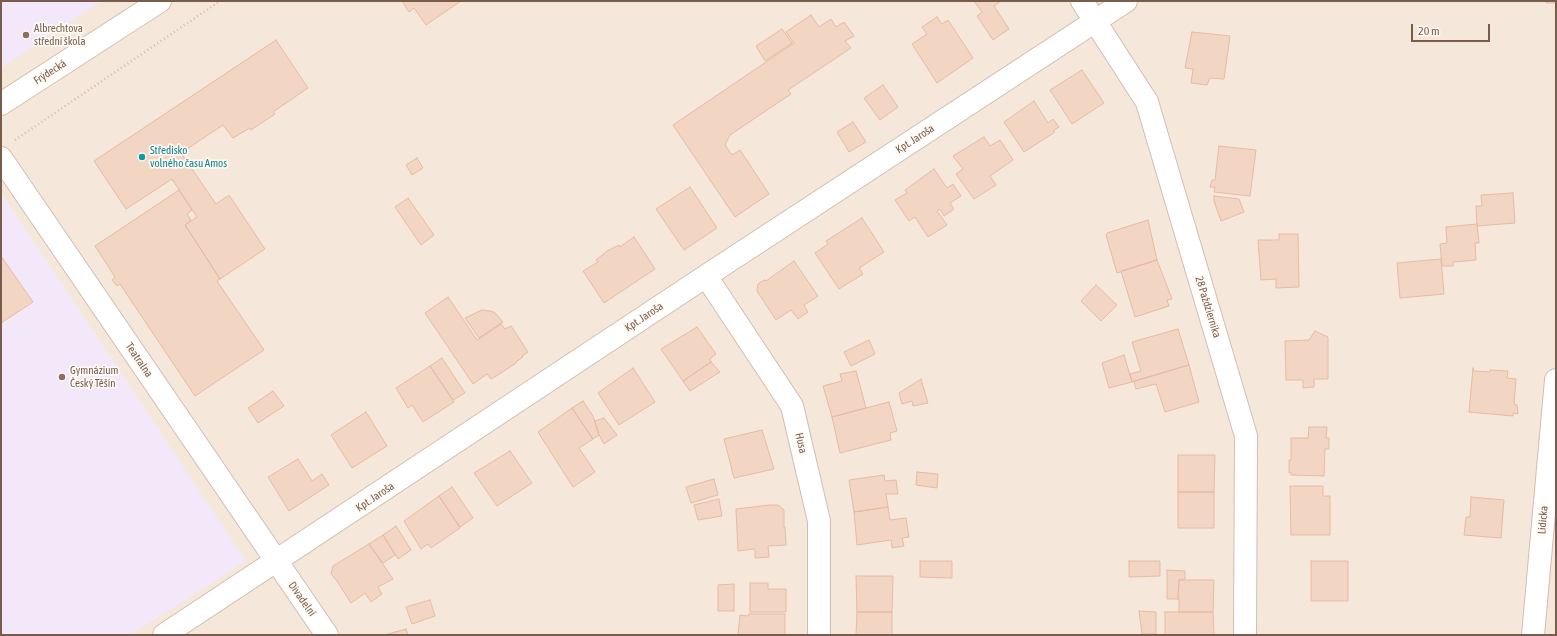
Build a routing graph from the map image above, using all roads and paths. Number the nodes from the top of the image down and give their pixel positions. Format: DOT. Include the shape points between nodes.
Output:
graph roads {
  1 [pos="160,1"];
  2 [pos="220,1"];
  3 [pos="1082,1"];
  4 [pos="1126,1"];
  5 [pos="1095,21"];
  6 [pos="1,104"];
  7 [pos="14,140"];
  8 [pos="1,158"];
  9 [pos="706,276"];
  10 [pos="1556,380"];
  11 [pos="276,562"];
  12 [pos="164,635"];
  13 [pos="327,635"];
  14 [pos="819,635"];
  15 [pos="1245,635"];
  16 [pos="1533,635"];
  1 -- 6 [label="street, Frýdecká"];
  2 -- 7 [label="path"];
  3 -- 5 [label="street, 28 Października"];
  4 -- 5 [label="street, Kpt. Jaroša"];
  5 -- 9 [label="street, Kpt. Jaroša"];
  5 -- 15 [label="street, 28 Października" via="1147,102 1246,436"];
  8 -- 11 [label="street, Teatralna"];
  9 -- 11 [label="street, Kpt. Jaroša"];
  9 -- 14 [label="street, Husa" via="792,406 819,521"];
  10 -- 16 [label="street, Lidicka"];
  11 -- 12 [label="street, Kpt. Jaroša"];
  11 -- 13 [label="street, Divadelní"];
}
